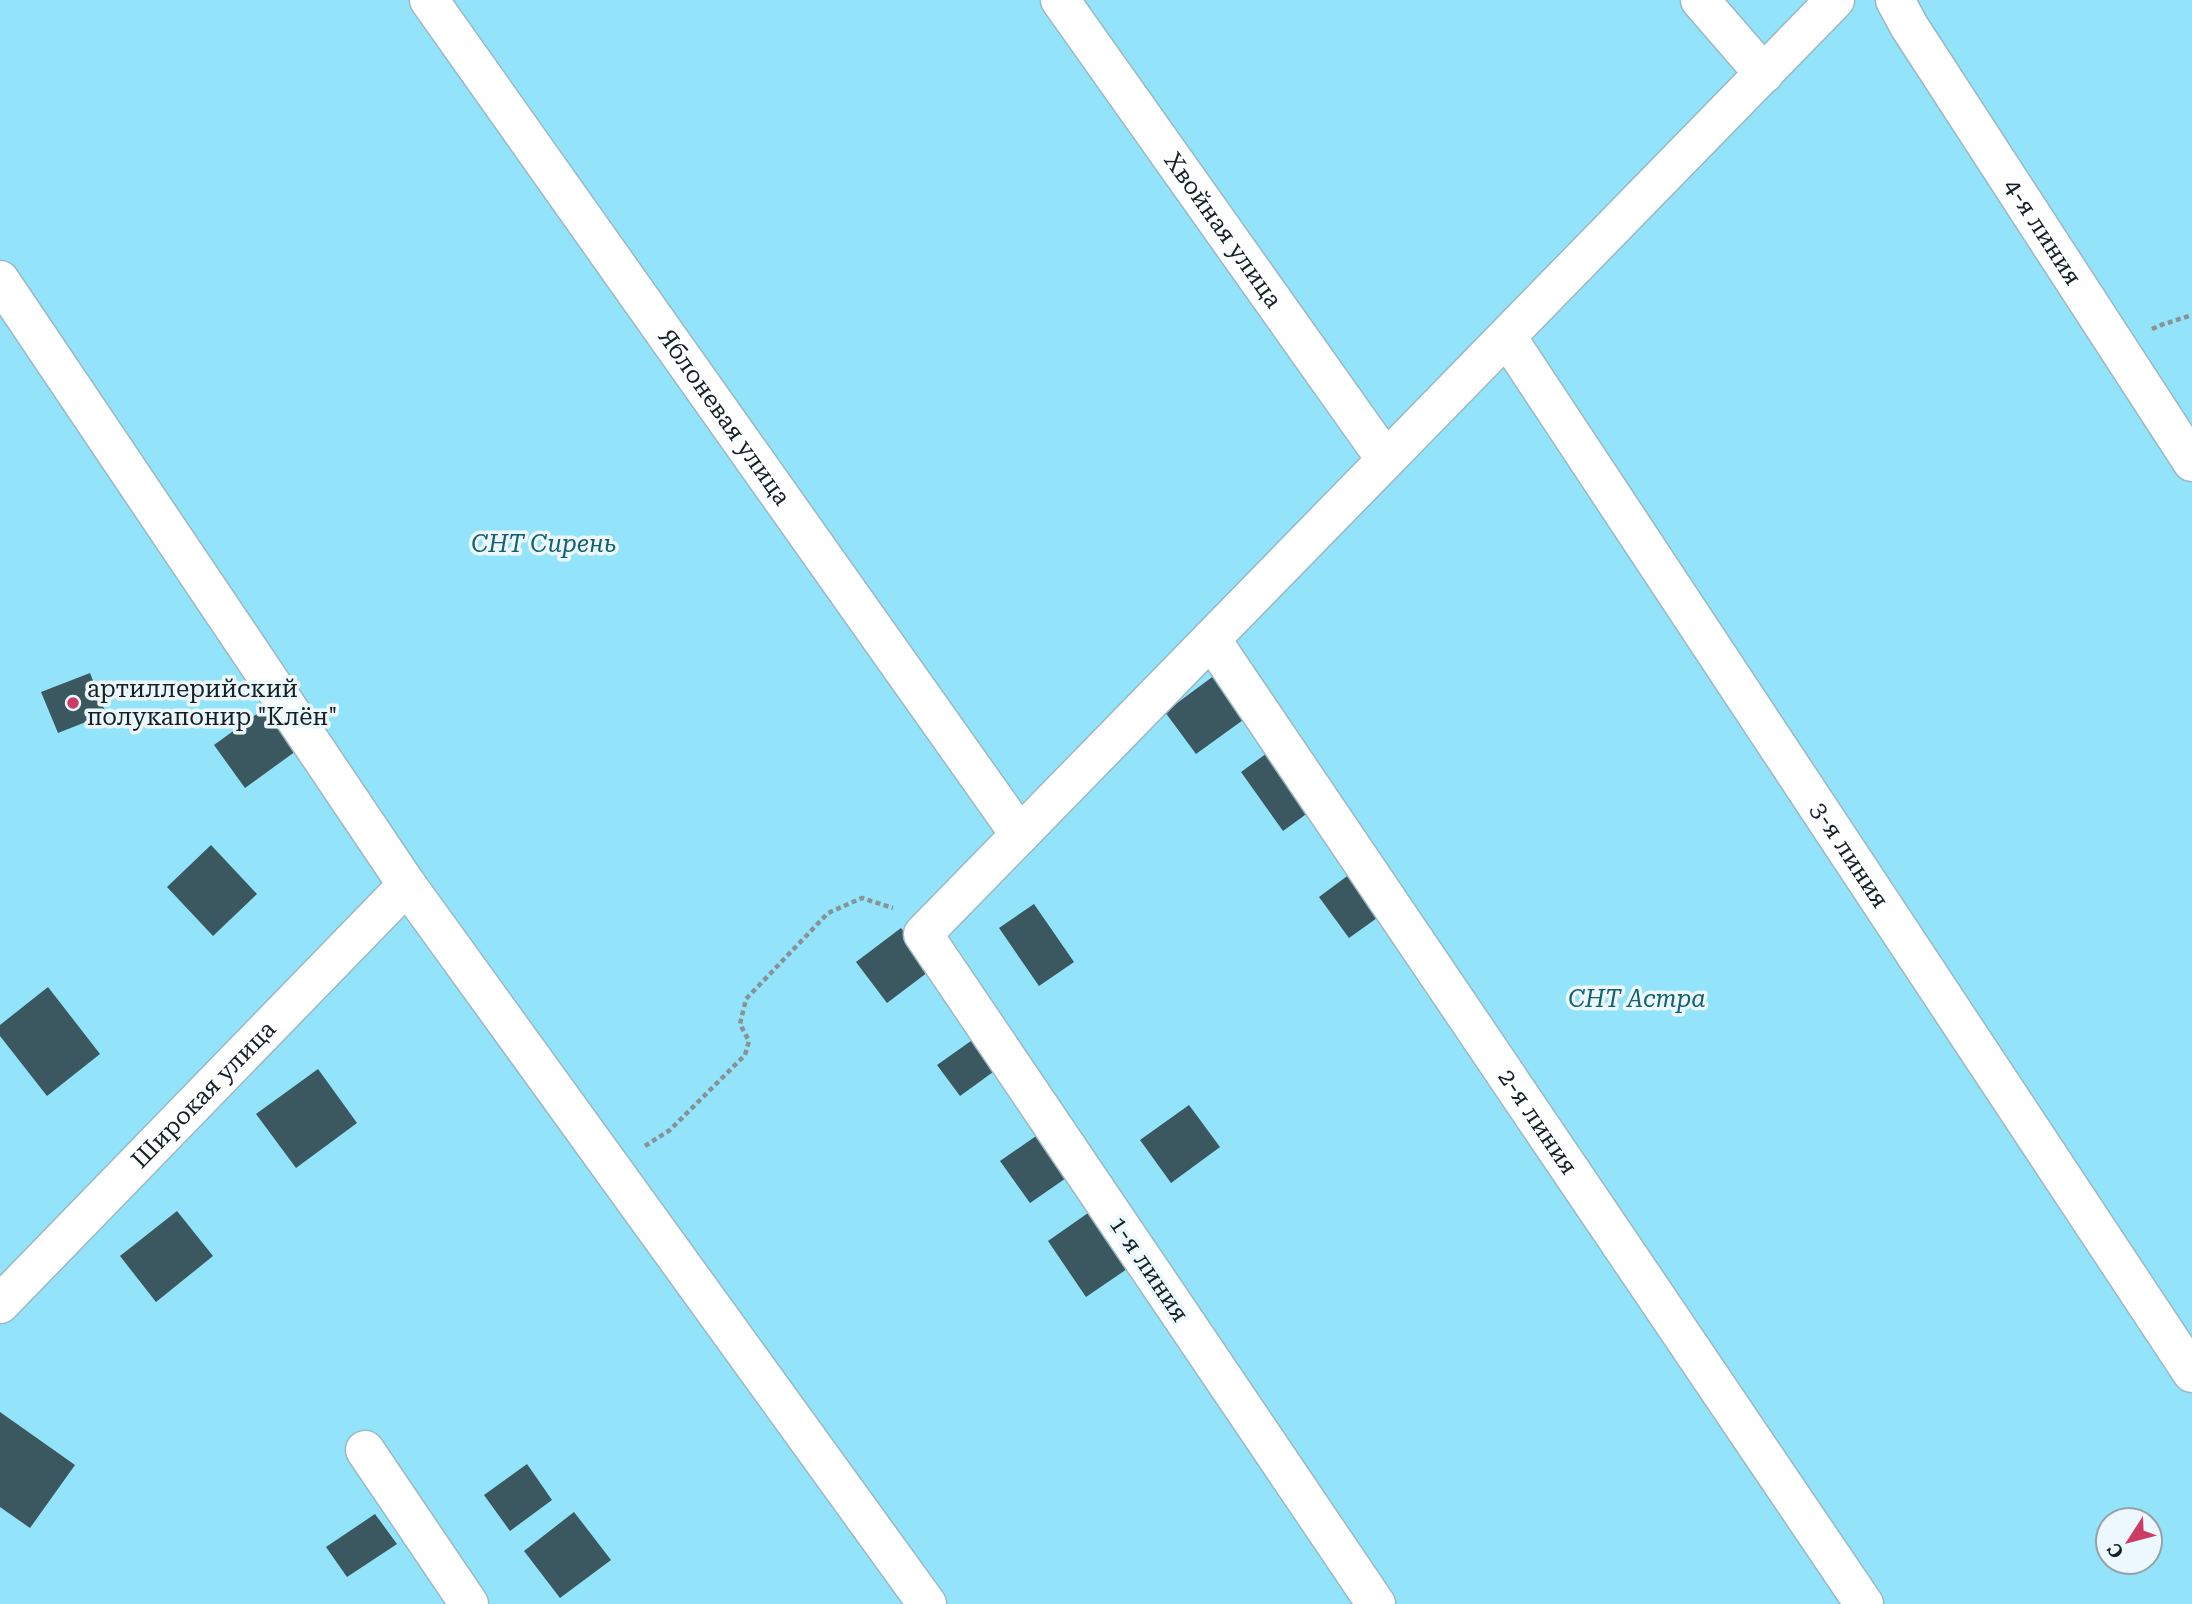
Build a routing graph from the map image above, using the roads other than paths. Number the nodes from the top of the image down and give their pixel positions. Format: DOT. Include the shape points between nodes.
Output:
graph roads {
  1 [pos="429,0"];
  2 [pos="1060,0"];
  3 [pos="1700,0"];
  4 [pos="1835,0"];
  5 [pos="1895,0"];
  6 [pos="1764,74"];
  7 [pos="0,280"];
  8 [pos="1507,337"];
  9 [pos="1386,460"];
  10 [pos="2192,462"];
  11 [pos="1211,639"];
  12 [pos="1020,835"];
  13 [pos="407,885"];
  14 [pos="0,1304"];
  15 [pos="2192,1373"];
  16 [pos="365,1450"];
  17 [pos="469,1604"];
  18 [pos="927,1604"];
  19 [pos="1376,1604"];
  20 [pos="1864,1604"];
  1 -- 12 [label="street, Яблоневая улица"];
  2 -- 9 [label="street, Хвойная улица"];
  3 -- 6 [label="street"];
  4 -- 6 [label="street"];
  5 -- 10 [label="street, 4-я линия"];
  6 -- 8 [label="street"];
  7 -- 13 [label="street"];
  8 -- 9 [label="street"];
  8 -- 15 [label="street, 3-я линия"];
  9 -- 11 [label="street"];
  11 -- 12 [label="street"];
  11 -- 20 [label="street, 2-я линия"];
  12 -- 19 [label="street, 1-я линия" via="926,931"];
  13 -- 14 [label="street, Широкая улица"];
  13 -- 18 [label="street"];
  16 -- 17 [label="street"];
}
